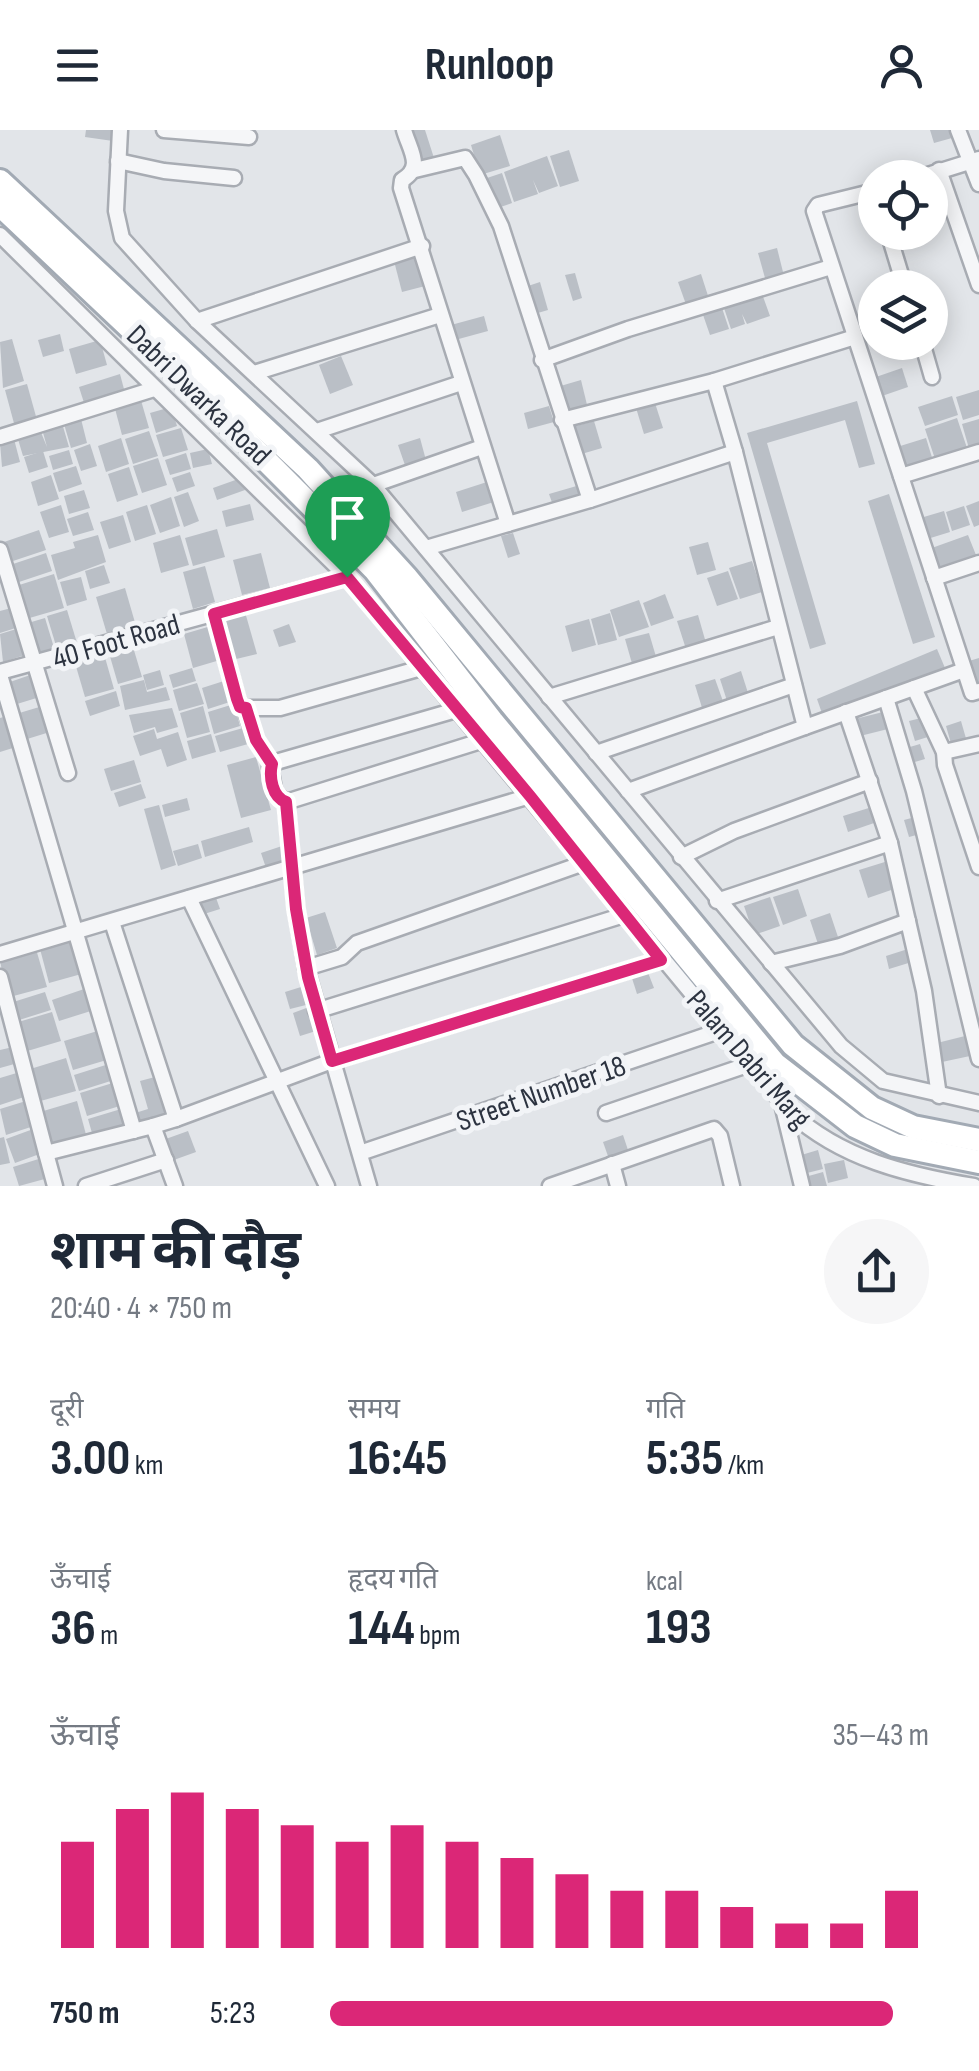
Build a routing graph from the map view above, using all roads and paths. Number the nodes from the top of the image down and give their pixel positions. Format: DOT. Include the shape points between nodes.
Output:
graph roads {
  1 [pos="120,130"];
  2 [pos="164,130"];
  3 [pos="404,130"];
  4 [pos="958,130"];
  5 [pos="249,138"];
  6 [pos="974,160"];
  7 [pos="118,161"];
  8 [pos="948,168"];
  9 [pos="414,170"];
  10 [pos="234,178"];
  11 [pos="0,181"];
  12 [pos="979,184"];
  13 [pos="948,194"];
  14 [pos="858,196"];
  15 [pos="0,205"];
  16 [pos="0,235"];
  17 [pos="422,246"];
  18 [pos="832,267"];
  19 [pos="979,285"];
  20 [pos="440,315"];
  21 [pos="197,321"];
  22 [pos="856,338"];
  23 [pos="542,360"];
  24 [pos="927,360"];
  25 [pos="254,373"];
  26 [pos="932,377"];
  27 [pos="714,381"];
  28 [pos="461,384"];
  29 [pos="154,389"];
  30 [pos="562,420"];
  31 [pos="317,430"];
  32 [pos="0,437"];
  33 [pos="482,448"];
  34 [pos="734,452"];
  35 [pos="979,452"];
  36 [pos="901,476"];
  37 [pos="373,484"];
  38 [pos="590,500"];
  39 [pos="508,524"];
  40 [pos="426,548"];
  41 [pos="0,550"];
  42 [pos="979,563"];
  43 [pos="347,577"];
  44 [pos="934,578"];
  45 [pos="214,614"];
  46 [pos="778,627"];
  47 [pos="36,664"];
  48 [pos="422,668"];
  49 [pos="964,670"];
  50 [pos="0,673"];
  51 [pos="794,685"];
  52 [pos="914,688"];
  53 [pos="979,692"];
  54 [pos="549,697"];
  55 [pos="886,698"];
  56 [pos="246,708"];
  57 [pos="456,710"];
  58 [pos="846,712"];
  59 [pos="805,727"];
  60 [pos="484,740"];
  61 [pos="979,744"];
  62 [pos="944,752"];
  63 [pos="596,753"];
  64 [pos="272,764"];
  65 [pos="68,773"];
  66 [pos="870,781"];
  67 [pos="628,792"];
  68 [pos="530,796"];
  69 [pos="286,802"];
  70 [pos="974,833"];
  71 [pos="890,843"];
  72 [pos="681,857"];
  73 [pos="584,863"];
  74 [pos="979,867"];
  75 [pos="294,868"];
  76 [pos="189,898"];
  77 [pos="717,901"];
  78 [pos="624,915"];
  79 [pos="908,921"];
  80 [pos="112,922"];
  81 [pos="74,933"];
  82 [pos="0,954"];
  83 [pos="661,960"];
  84 [pos="771,963"];
  85 [pos="306,968"];
  86 [pos="0,977"];
  87 [pos="316,1012"];
  88 [pos="722,1030"];
  89 [pos="979,1059"];
  90 [pos="332,1061"];
  91 [pos="750,1064"];
  92 [pos="274,1081"];
  93 [pos="939,1096"];
  94 [pos="781,1101"];
  95 [pos="979,1103"];
  96 [pos="606,1112"];
  97 [pos="176,1119"];
  98 [pos="153,1126"];
  99 [pos="134,1131"];
  100 [pos="979,1140"];
  101 [pos="46,1153"];
  102 [pos="360,1153"];
  103 [pos="166,1160"];
  104 [pos="979,1162"];
  105 [pos="612,1164"];
  106 [pos="917,1180"];
  107 [pos="55,1186"];
  108 [pos="86,1186"];
  109 [pos="175,1186"];
  110 [pos="327,1186"];
  111 [pos="369,1186"];
  112 [pos="550,1186"];
  113 [pos="618,1186"];
  114 [pos="732,1186"];
  115 [pos="802,1186"];
  116 [pos="971,1186"];
  1 -- 7 [label="street"];
  2 -- 5 [label="street"];
  3 -- 9 [label="street"];
  4 -- 6 [label="street"];
  6 -- 8 [label="street"];
  6 -- 12 [label="street"];
  7 -- 10 [label="street"];
  7 -- 21 [label="street" via="122,238"];
  9 -- 17 [label="street" via="400,184"];
  9 -- 23 [label="street" via="465,158 470,165 501,226"];
  11 -- 100 [label="main road, Dabri Dwarka Road" via="308,469 407,578 793,1045 872,1108 912,1126"];
  13 -- 19 [label="street"];
  14 -- 18 [label="street" via="814,208"];
  15 -- 104 [label="main road, Dabri Dwarka Road" via="375,570 775,1064 855,1126 895,1145"];
  16 -- 29 [label="street, Palam Dabri Marg"];
  17 -- 20 [label="street"];
  17 -- 21 [label="street"];
  18 -- 22 [label="street"];
  18 -- 23 [label="street"];
  20 -- 25 [label="street"];
  20 -- 28 [label="street"];
  21 -- 25 [label="street"];
  22 -- 27 [label="street"];
  22 -- 36 [label="street"];
  23 -- 30 [label="street"];
  24 -- 26 [label="street"];
  25 -- 31 [label="street"];
  27 -- 30 [label="street"];
  27 -- 34 [label="street"];
  28 -- 31 [label="street"];
  28 -- 33 [label="street"];
  29 -- 32 [label="street"];
  29 -- 43 [label="street, Palam Dabri Marg"];
  30 -- 38 [label="street"];
  31 -- 37 [label="street"];
  33 -- 37 [label="street"];
  33 -- 39 [label="street"];
  34 -- 38 [label="street"];
  34 -- 46 [label="street"];
  35 -- 36 [label="street"];
  36 -- 44 [label="street"];
  37 -- 40 [label="street"];
  38 -- 39 [label="street"];
  39 -- 40 [label="street"];
  40 -- 54 [label="street"];
  41 -- 47 [label="street"];
  42 -- 44 [label="street"];
  43 -- 45 [label="street, 40 Foot Road"];
  43 -- 48 [label="street, Palam Dabri Marg"];
  44 -- 49 [label="street"];
  45 -- 47 [label="street, 40 Foot Road"];
  45 -- 56 [label="street" via="237,699"];
  46 -- 51 [label="street"];
  46 -- 54 [label="street"];
  47 -- 50 [label="street, 40 Foot Road"];
  47 -- 65 [label="street"];
  48 -- 56 [label="street" via="280,708"];
  48 -- 57 [label="street, Palam Dabri Marg"];
  49 -- 52 [label="street"];
  49 -- 53 [label="street" via="972,694"];
  50 -- 81 [label="street"];
  51 -- 59 [label="street"];
  51 -- 63 [label="street"];
  52 -- 55 [label="street"];
  52 -- 62 [label="street"];
  54 -- 63 [label="street"];
  55 -- 58 [label="street"];
  55 -- 89 [label="street"];
  56 -- 64 [label="street"];
  57 -- 60 [label="street, Palam Dabri Marg"];
  57 -- 64 [label="street"];
  58 -- 59 [label="street"];
  58 -- 66 [label="street"];
  59 -- 67 [label="street"];
  60 -- 68 [label="street, Palam Dabri Marg"];
  60 -- 69 [label="street"];
  61 -- 62 [label="street"];
  62 -- 70 [label="street"];
  63 -- 67 [label="street"];
  64 -- 69 [label="street" via="275,794"];
  66 -- 71 [label="street"];
  66 -- 72 [label="street"];
  67 -- 72 [label="street"];
  68 -- 73 [label="street, Palam Dabri Marg"];
  68 -- 75 [label="street"];
  69 -- 75 [label="street"];
  70 -- 74 [label="street"];
  71 -- 77 [label="street"];
  71 -- 79 [label="street"];
  72 -- 77 [label="street"];
  73 -- 78 [label="street, Palam Dabri Marg"];
  73 -- 85 [label="street"];
  75 -- 76 [label="street"];
  75 -- 85 [label="street"];
  76 -- 80 [label="street"];
  76 -- 92 [label="street"];
  77 -- 84 [label="street"];
  78 -- 83 [label="street, Palam Dabri Marg"];
  78 -- 87 [label="street"];
  79 -- 84 [label="street"];
  79 -- 93 [label="street"];
  80 -- 81 [label="street"];
  80 -- 97 [label="street"];
  81 -- 82 [label="street"];
  81 -- 99 [label="street"];
  83 -- 88 [label="street, Palam Dabri Marg"];
  83 -- 90 [label="street"];
  84 -- 93 [label="street" via="858,1063 894,1086"];
  85 -- 87 [label="street"];
  86 -- 101 [label="street"];
  87 -- 90 [label="street"];
  88 -- 91 [label="street, Palam Dabri Marg"];
  88 -- 102 [label="street, Street Number 18"];
  90 -- 92 [label="street"];
  90 -- 102 [label="street"];
  91 -- 94 [label="street, Palam Dabri Marg"];
  91 -- 96 [label="street"];
  92 -- 97 [label="street"];
  92 -- 110 [label="street"];
  93 -- 95 [label="street"];
  94 -- 106 [label="street, Palam Dabri Marg" via="825,1141"];
  94 -- 115 [label="street"];
  97 -- 98 [label="street"];
  98 -- 99 [label="street"];
  98 -- 103 [label="street"];
  99 -- 101 [label="street"];
  101 -- 107 [label="street"];
  102 -- 111 [label="street"];
  103 -- 108 [label="street"];
  103 -- 109 [label="street"];
  105 -- 112 [label="street"];
  105 -- 113 [label="street"];
  105 -- 114 [label="street" via="714,1130"];
  106 -- 116 [label="street, Palam Dabri Marg"];
}
